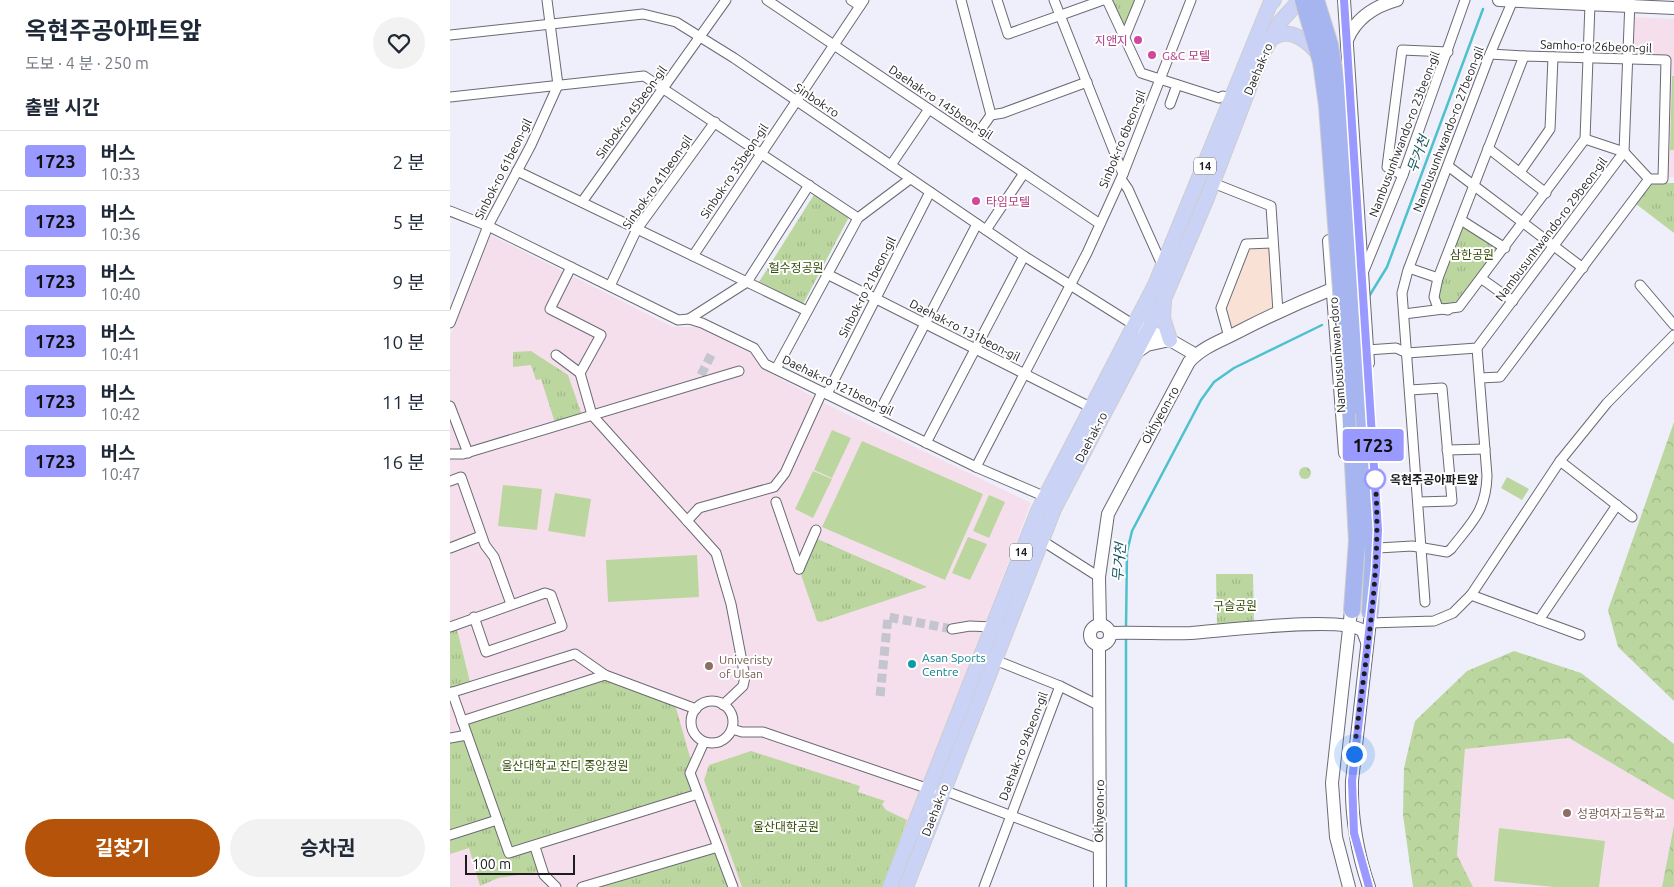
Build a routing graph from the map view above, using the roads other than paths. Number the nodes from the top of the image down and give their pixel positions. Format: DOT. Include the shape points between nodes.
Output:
graph roads {
  1 [pos="547,0"];
  2 [pos="726,0"];
  3 [pos="767,0"];
  4 [pos="851,0"];
  5 [pos="961,0"];
  6 [pos="997,0"];
  7 [pos="1054,0"];
  8 [pos="1105,0"];
  9 [pos="1140,0"];
  10 [pos="1191,0"];
  11 [pos="1302,0"];
  12 [pos="1317,0"];
  13 [pos="1344,0"];
  14 [pos="1397,0"];
  15 [pos="1466,0"];
  16 [pos="1499,0"];
  17 [pos="1507,0"];
  18 [pos="1513,0"];
  19 [pos="1270,1"];
  20 [pos="862,3"];
  21 [pos="1630,3"];
  22 [pos="1590,4"];
  23 [pos="1674,8"];
  24 [pos="1062,15"];
  25 [pos="550,24"];
  26 [pos="450,35"];
  27 [pos="700,37"];
  28 [pos="1124,39"];
  29 [pos="1268,43"];
  30 [pos="834,45"];
  31 [pos="1346,48"];
  32 [pos="1316,51"];
  33 [pos="1448,52"];
  34 [pos="1490,54"];
  35 [pos="1524,56"];
  36 [pos="1553,56"];
  37 [pos="1588,57"];
  38 [pos="1628,59"];
  39 [pos="1160,79"];
  40 [pos="1087,82"];
  41 [pos="558,85"];
  42 [pos="1177,85"];
  43 [pos="664,88"];
  44 [pos="450,97"];
  45 [pos="1232,100"];
  46 [pos="797,101"];
  47 [pos="1170,104"];
  48 [pos="929,109"];
  49 [pos="991,115"];
  50 [pos="715,122"];
  51 [pos="974,139"];
  52 [pos="1585,139"];
  53 [pos="1488,148"];
  54 [pos="1624,152"];
  55 [pos="762,153"];
  56 [pos="891,165"];
  57 [pos="1448,166"];
  58 [pos="517,171"];
  59 [pos="1520,172"];
  60 [pos="1024,173"];
  61 [pos="1404,175"];
  62 [pos="1122,177"];
  63 [pos="910,178"];
  64 [pos="1649,179"];
  65 [pos="1663,179"];
  66 [pos="1674,179"];
  67 [pos="1213,183"];
  68 [pos="809,185"];
  69 [pos="1474,185"];
  70 [pos="930,192"];
  71 [pos="1546,193"];
  72 [pos="582,202"];
  73 [pos="450,211"];
  74 [pos="858,218"];
  75 [pos="1461,220"];
  76 [pos="1524,223"];
  77 [pos="977,224"];
  78 [pos="1100,224"];
  79 [pos="488,226"];
  80 [pos="638,229"];
  81 [pos="986,230"];
  82 [pos="1273,244"];
  83 [pos="1554,246"];
  84 [pos="1505,248"];
  85 [pos="693,256"];
  86 [pos="1024,256"];
  87 [pos="571,267"];
  88 [pos="1163,268"];
  89 [pos="1409,268"];
  90 [pos="1583,268"];
  91 [pos="827,274"];
  92 [pos="1362,275"];
  93 [pos="1438,278"];
  94 [pos="1482,279"];
  95 [pos="747,282"];
  96 [pos="1070,285"];
  97 [pos="1640,285"];
  98 [pos="610,286"];
  99 [pos="1332,289"];
  100 [pos="1164,298"];
  101 [pos="876,299"];
  102 [pos="1512,301"];
  103 [pos="1448,310"];
  104 [pos="806,311"];
  105 [pos="1278,312"];
  106 [pos="1404,314"];
  107 [pos="689,319"];
  108 [pos="450,324"];
  109 [pos="925,324"];
  110 [pos="1674,325"];
  111 [pos="1141,328"];
  112 [pos="1674,335"];
  113 [pos="1229,337"];
  114 [pos="1170,340"];
  115 [pos="1477,348"];
  116 [pos="975,349"];
  117 [pos="1367,350"];
  118 [pos="1137,352"];
  119 [pos="1407,353"];
  120 [pos="1196,354"];
  121 [pos="556,355"];
  122 [pos="776,369"];
  123 [pos="740,371"];
  124 [pos="580,373"];
  125 [pos="701,375"];
  126 [pos="1025,375"];
  127 [pos="1480,378"];
  128 [pos="696,384"];
  129 [pos="1410,390"];
  130 [pos="824,393"];
  131 [pos="450,406"];
  132 [pos="1092,408"];
  133 [pos="592,415"];
  134 [pos="876,418"];
  135 [pos="926,442"];
  136 [pos="1484,449"];
  137 [pos="1447,450"];
  138 [pos="468,453"];
  139 [pos="450,454"];
  140 [pos="1560,461"];
  141 [pos="976,467"];
  142 [pos="450,481"];
  143 [pos="1051,500"];
  144 [pos="776,502"];
  145 [pos="1418,502"];
  146 [pos="1617,505"];
  147 [pos="1632,517"];
  148 [pos="687,521"];
  149 [pos="816,530"];
  150 [pos="481,536"];
  151 [pos="1041,540"];
  152 [pos="1422,547"];
  153 [pos="450,548"];
  154 [pos="1378,548"];
  155 [pos="1099,577"];
  156 [pos="1471,595"];
  157 [pos="1425,602"];
  158 [pos="511,604"];
  159 [pos="474,617"];
  160 [pos="1351,617"];
  161 [pos="1370,617"];
  162 [pos="1539,620"];
  163 [pos="1100,624"];
  164 [pos="450,627"];
  165 [pos="992,628"];
  166 [pos="952,629"];
  167 [pos="1114,632"];
  168 [pos="1580,635"];
  169 [pos="1367,642"];
  170 [pos="1099,645"];
  171 [pos="995,660"];
  172 [pos="606,675"];
  173 [pos="1060,686"];
  174 [pos="451,693"];
  175 [pos="724,705"];
  176 [pos="1100,706"];
  177 [pos="696,709"];
  178 [pos="462,721"];
  179 [pos="732,729"];
  180 [pos="957,734"];
  181 [pos="467,735"];
  182 [pos="450,738"];
  183 [pos="704,742"];
  184 [pos="928,788"];
  185 [pos="942,791"];
  186 [pos="698,794"];
  187 [pos="1010,816"];
  188 [pos="497,820"];
  189 [pos="450,835"];
  190 [pos="908,841"];
  191 [pos="921,846"];
  192 [pos="534,847"];
  193 [pos="718,847"];
  194 [pos="1099,849"];
  195 [pos="556,887"];
  196 [pos="582,887"];
  197 [pos="733,887"];
  198 [pos="890,887"];
  199 [pos="906,887"];
  200 [pos="984,887"];
  201 [pos="1100,887"];
  202 [pos="1349,887"];
  203 [pos="1368,887"];
  1 -- 25 [label="street"];
  2 -- 27 [label="street, Sinbok-ro 45beon-gil"];
  3 -- 30 [label="street, Daehak-ro 145beon-gil"];
  4 -- 20 [label="street"];
  5 -- 49 [label="street"];
  6 -- 24 [label="street" via="1008,34"];
  7 -- 24 [label="street"];
  8 -- 24 [label="street"];
  8 -- 28 [label="street"];
  9 -- 28 [label="street"];
  10 -- 39 [label="street, Sinbok-ro 6beon-gil"];
  11 -- 29 [label="main road, Daehak-ro / 14" via="1280,22"];
  11 -- 160 [label="highway, bridge" via="1321,62 1327,106 1357,541"];
  12 -- 32 [label="main road, Nambusunhwan-doro"];
  12 -- 161 [label="highway, bridge" via="1330,45 1342,118 1373,557"];
  13 -- 31 [label="main road"];
  14 -- 31 [label="main road" via="1372,9 1351,33"];
  15 -- 33 [label="street, Nambusunhwando-ro 23beon-gil"];
  16 -- 17 [label="main road"];
  17 -- 18 [label="main road"];
  18 -- 22 [label="main road"];
  18 -- 34 [label="street, Nambusunhwando-ro 27beon-gil"];
  19 -- 45 [label="main road, Daehak-ro / 14"];
  20 -- 30 [label="street, Sinbok-ro 35beon-gil"];
  21 -- 22 [label="main road"];
  21 -- 23 [label="main road"];
  21 -- 38 [label="street, Nambusunhwando-ro 29beon-gil"];
  22 -- 37 [label="street"];
  24 -- 40 [label="street"];
  25 -- 26 [label="street, Sinbok-ro"];
  25 -- 27 [label="street, Sinbok-ro" via="643,14 676,22"];
  25 -- 41 [label="street"];
  27 -- 43 [label="street, Sinbok-ro 45beon-gil"];
  27 -- 46 [label="street, Sinbok-ro"];
  28 -- 39 [label="street" via="1141,73"];
  29 -- 32 [label="main road" via="1277,36 1293,34 1305,39"];
  29 -- 67 [label="main road, Daehak-ro / 14"];
  30 -- 46 [label="street, Sinbok-ro 35beon-gil"];
  30 -- 48 [label="street, Daehak-ro 145beon-gil"];
  31 -- 92 [label="main road"];
  32 -- 99 [label="main road, Nambusunhwan-doro"];
  33 -- 61 [label="street, Nambusunhwando-ro 23beon-gil"];
  33 -- 61 [label="street" via="1402,50 1387,167"];
  34 -- 35 [label="street"];
  34 -- 57 [label="street, Nambusunhwando-ro 27beon-gil"];
  35 -- 36 [label="street, Samho-ro 26beon-gil"];
  35 -- 53 [label="street, Samho-ro 26beon-gil"];
  36 -- 37 [label="street, Samho-ro 26beon-gil"];
  36 -- 59 [label="street" via="1550,130"];
  37 -- 38 [label="street, Samho-ro 26beon-gil"];
  37 -- 52 [label="street"];
  38 -- 54 [label="street, Nambusunhwando-ro 29beon-gil"];
  38 -- 65 [label="street, Samho-ro 26beon-gil" via="1666,60"];
  39 -- 42 [label="street"];
  39 -- 62 [label="street, Sinbok-ro 6beon-gil"];
  40 -- 49 [label="street"];
  40 -- 62 [label="street"];
  41 -- 43 [label="street" via="644,76"];
  41 -- 44 [label="street"];
  41 -- 58 [label="street, Sinbok-ro 61beon-gil"];
  42 -- 45 [label="street"];
  42 -- 47 [label="street"];
  43 -- 50 [label="street"];
  43 -- 72 [label="street, Sinbok-ro 45beon-gil"];
  45 -- 88 [label="main road, Daehak-ro / 14"];
  46 -- 55 [label="street, Sinbok-ro 35beon-gil"];
  46 -- 56 [label="street, Sinbok-ro"];
  48 -- 51 [label="street, Daehak-ro 145beon-gil"];
  48 -- 56 [label="street"];
  49 -- 51 [label="street"];
  50 -- 55 [label="street"];
  50 -- 80 [label="street, Sinbok-ro 41beon-gil"];
  51 -- 60 [label="street, Daehak-ro 145beon-gil"];
  52 -- 54 [label="street"];
  52 -- 71 [label="street"];
  53 -- 59 [label="street"];
  53 -- 69 [label="street, Samho-ro 26beon-gil"];
  54 -- 64 [label="street"];
  54 -- 83 [label="street, Nambusunhwando-ro 29beon-gil"];
  55 -- 68 [label="street"];
  55 -- 85 [label="street, Sinbok-ro 35beon-gil"];
  56 -- 63 [label="street, Sinbok-ro"];
  57 -- 69 [label="street"];
  57 -- 89 [label="street, Nambusunhwando-ro 27beon-gil"];
  58 -- 72 [label="street"];
  58 -- 79 [label="street, Sinbok-ro 61beon-gil"];
  59 -- 71 [label="street"];
  60 -- 78 [label="street, Daehak-ro 145beon-gil"];
  60 -- 81 [label="street"];
  61 -- 92 [label="street, Nambusunhwando-ro 23beon-gil"];
  62 -- 78 [label="street, Sinbok-ro 6beon-gil"];
  62 -- 88 [label="street"];
  63 -- 70 [label="street, Sinbok-ro"];
  63 -- 74 [label="street"];
  64 -- 65 [label="street"];
  64 -- 90 [label="street"];
  65 -- 66 [label="street"];
  67 -- 82 [label="street" via="1271,206"];
  67 -- 100 [label="main road, Daehak-ro / 14"];
  68 -- 74 [label="street"];
  68 -- 95 [label="street"];
  69 -- 75 [label="street, Samho-ro 26beon-gil"];
  69 -- 76 [label="street"];
  70 -- 77 [label="street, Sinbok-ro"];
  70 -- 101 [label="street, Sinbok-ro 21beon-gil"];
  71 -- 76 [label="street"];
  72 -- 80 [label="street"];
  73 -- 79 [label="street, Daehak-ro 121beon-gil"];
  74 -- 91 [label="street"];
  75 -- 84 [label="street"];
  75 -- 93 [label="street, Samho-ro 26beon-gil"];
  76 -- 83 [label="street"];
  76 -- 84 [label="street"];
  77 -- 81 [label="street, Sinbok-ro"];
  77 -- 109 [label="street"];
  78 -- 96 [label="street, Sinbok-ro 6beon-gil"];
  79 -- 87 [label="street, Daehak-ro 121beon-gil"];
  79 -- 108 [label="street, Sinbok-ro 61beon-gil"];
  80 -- 85 [label="street"];
  80 -- 98 [label="street, Sinbok-ro 41beon-gil"];
  81 -- 86 [label="street, Sinbok-ro"];
  82 -- 105 [label="street"];
  82 -- 113 [label="street" via="1246,244 1222,308"];
  83 -- 90 [label="street"];
  83 -- 102 [label="street, Nambusunhwando-ro 29beon-gil"];
  84 -- 94 [label="street"];
  85 -- 95 [label="street"];
  86 -- 96 [label="street, Sinbok-ro"];
  86 -- 116 [label="street"];
  87 -- 98 [label="street, Daehak-ro 121beon-gil"];
  87 -- 124 [label="street" via="550,309 601,335"];
  88 -- 111 [label="main road, Daehak-ro / 14"];
  89 -- 93 [label="street"];
  89 -- 106 [label="street, Nambusunhwando-ro 27beon-gil" via="1402,293"];
  90 -- 127 [label="street" via="1500,377"];
  91 -- 101 [label="street, Daehak-ro 131beon-gil"];
  91 -- 104 [label="street"];
  92 -- 117 [label="main road"];
  93 -- 103 [label="street, Samho-ro 26beon-gil" via="1434,297 1438,308"];
  94 -- 102 [label="street"];
  94 -- 103 [label="street" via="1459,307"];
  95 -- 104 [label="street"];
  95 -- 107 [label="street"];
  96 -- 111 [label="street, Sinbok-ro"];
  96 -- 126 [label="street, Sinbok-ro 6beon-gil"];
  97 -- 110 [label="street"];
  98 -- 107 [label="street, Daehak-ro 121beon-gil" via="678,320"];
  99 -- 105 [label="main road, Okhyeon-ro"];
  99 -- 160 [label="main road, Nambusunhwan-doro" via="1352,542"];
  100 -- 111 [label="main road, Daehak-ro / 14"];
  100 -- 114 [label="main road" via="1163,318"];
  101 -- 109 [label="street, Daehak-ro 131beon-gil"];
  101 -- 130 [label="street, Sinbok-ro 21beon-gil"];
  102 -- 115 [label="street, Nambusunhwando-ro 29beon-gil"];
  103 -- 106 [label="street"];
  104 -- 122 [label="street"];
  105 -- 113 [label="main road, Okhyeon-ro"];
  106 -- 119 [label="street, Nambusunhwando-ro 27beon-gil"];
  107 -- 122 [label="street, Daehak-ro 121beon-gil" via="754,348 766,364"];
  109 -- 116 [label="street, Daehak-ro 131beon-gil"];
  109 -- 134 [label="street"];
  111 -- 114 [label="main road"];
  111 -- 118 [label="main road, Daehak-ro / 14"];
  111 -- 132 [label="main road, Daehak-ro / 14"];
  112 -- 140 [label="street" via="1607,402"];
  113 -- 120 [label="main road, Okhyeon-ro"];
  114 -- 118 [label="main road" via="1148,345"];
  114 -- 120 [label="main road"];
  115 -- 119 [label="street"];
  115 -- 127 [label="street"];
  116 -- 126 [label="street, Daehak-ro 131beon-gil"];
  116 -- 135 [label="street"];
  117 -- 119 [label="street" via="1396,348"];
  117 -- 154 [label="main road"];
  118 -- 143 [label="main road, Daehak-ro / 14"];
  119 -- 129 [label="street, Nambusunhwando-ro 27beon-gil"];
  120 -- 155 [label="main road, Okhyeon-ro" via="1113,501 1104,529"];
  121 -- 124 [label="street"];
  122 -- 130 [label="street, Daehak-ro 121beon-gil"];
  123 -- 128 [label="street"];
  124 -- 133 [label="street"];
  125 -- 128 [label="street"];
  126 -- 132 [label="street, Daehak-ro 131beon-gil"];
  126 -- 141 [label="street, Sinbok-ro 6beon-gil"];
  127 -- 136 [label="street"];
  128 -- 133 [label="street"];
  129 -- 137 [label="street" via="1442,388"];
  129 -- 145 [label="street, Nambusunhwando-ro 27beon-gil"];
  130 -- 134 [label="street, Daehak-ro 121beon-gil"];
  130 -- 148 [label="street, Sinbok-ro 21beon-gil" via="785,473 774,487 699,508"];
  131 -- 138 [label="street"];
  132 -- 143 [label="main road, Daehak-ro / 14"];
  133 -- 138 [label="street"];
  133 -- 148 [label="street"];
  134 -- 135 [label="street, Daehak-ro 121beon-gil"];
  135 -- 141 [label="street, Daehak-ro 121beon-gil"];
  136 -- 137 [label="street"];
  136 -- 152 [label="street" via="1486,493 1483,507 1451,550"];
  137 -- 145 [label="street" via="1452,501"];
  138 -- 139 [label="street"];
  140 -- 146 [label="street"];
  140 -- 156 [label="street"];
  141 -- 143 [label="street, Daehak-ro 121beon-gil"];
  142 -- 150 [label="street" via="461,477"];
  143 -- 151 [label="main road, Daehak-ro / 14"];
  143 -- 165 [label="main road, Daehak-ro / 14"];
  144 -- 149 [label="street" via="799,569"];
  145 -- 152 [label="street, Nambusunhwando-ro 27beon-gil"];
  146 -- 147 [label="street"];
  146 -- 162 [label="street"];
  148 -- 175 [label="street" via="716,553 732,604 745,677 743,686"];
  150 -- 153 [label="street"];
  150 -- 158 [label="street" via="494,557"];
  151 -- 155 [label="street"];
  151 -- 171 [label="main road, Daehak-ro / 14"];
  152 -- 154 [label="street"];
  152 -- 157 [label="street, Nambusunhwando-ro 27beon-gil"];
  154 -- 161 [label="main road"];
  155 -- 163 [label="main road, Okhyeon-ro"];
  156 -- 161 [label="street" via="1453,613 1434,621"];
  156 -- 162 [label="street"];
  158 -- 159 [label="street"];
  158 -- 159 [label="street" via="545,592 551,595 562,626 486,652"];
  159 -- 164 [label="street"];
  160 -- 167 [label="main road" via="1191,633"];
  160 -- 169 [label="main road" via="1363,631"];
  160 -- 202 [label="main road, Nambusunhwan-doro" via="1332,783 1336,837"];
  161 -- 169 [label="main road"];
  162 -- 168 [label="street"];
  163 -- 167 [label="main road"];
  163 -- 170 [label="main road" via="1093,627 1089,636"];
  165 -- 166 [label="street" via="970,626"];
  165 -- 180 [label="main road, Daehak-ro / 14"];
  167 -- 170 [label="main road" via="1108,641"];
  169 -- 203 [label="main road" via="1351,806"];
  170 -- 176 [label="main road, Okhyeon-ro"];
  171 -- 173 [label="street"];
  171 -- 180 [label="main road, Daehak-ro / 14"];
  172 -- 174 [label="street" via="575,654"];
  172 -- 177 [label="street"];
  172 -- 178 [label="street"];
  173 -- 176 [label="street"];
  173 -- 187 [label="street, Daehak-ro 94beon-gil"];
  174 -- 178 [label="street"];
  175 -- 177 [label="street" via="708,702"];
  175 -- 179 [label="street" via="731,712"];
  176 -- 194 [label="main road, Okhyeon-ro"];
  177 -- 183 [label="street" via="692,728"];
  178 -- 181 [label="street"];
  179 -- 183 [label="street" via="722,741"];
  179 -- 184 [label="street, Daehak-ro 94beon-gil" via="764,732"];
  180 -- 184 [label="main road, Daehak-ro / 14"];
  180 -- 185 [label="main road, Daehak-ro / 14"];
  181 -- 182 [label="street"];
  181 -- 188 [label="street"];
  183 -- 186 [label="street" via="690,773"];
  184 -- 185 [label="street, Daehak-ro 94beon-gil"];
  184 -- 190 [label="main road, Daehak-ro / 14"];
  185 -- 187 [label="street, Daehak-ro 94beon-gil"];
  185 -- 191 [label="main road, Daehak-ro / 14"];
  186 -- 192 [label="street"];
  186 -- 193 [label="street"];
  187 -- 194 [label="street, Daehak-ro 94beon-gil"];
  187 -- 200 [label="street"];
  188 -- 189 [label="street"];
  188 -- 192 [label="street" via="509,853"];
  190 -- 191 [label="main road" via="915,829 922,825"];
  190 -- 198 [label="main road, Daehak-ro / 14"];
  191 -- 199 [label="main road, Daehak-ro / 14"];
  192 -- 195 [label="street" via="544,875"];
  193 -- 196 [label="street"];
  193 -- 197 [label="street"];
  194 -- 201 [label="main road, Okhyeon-ro"];
}
